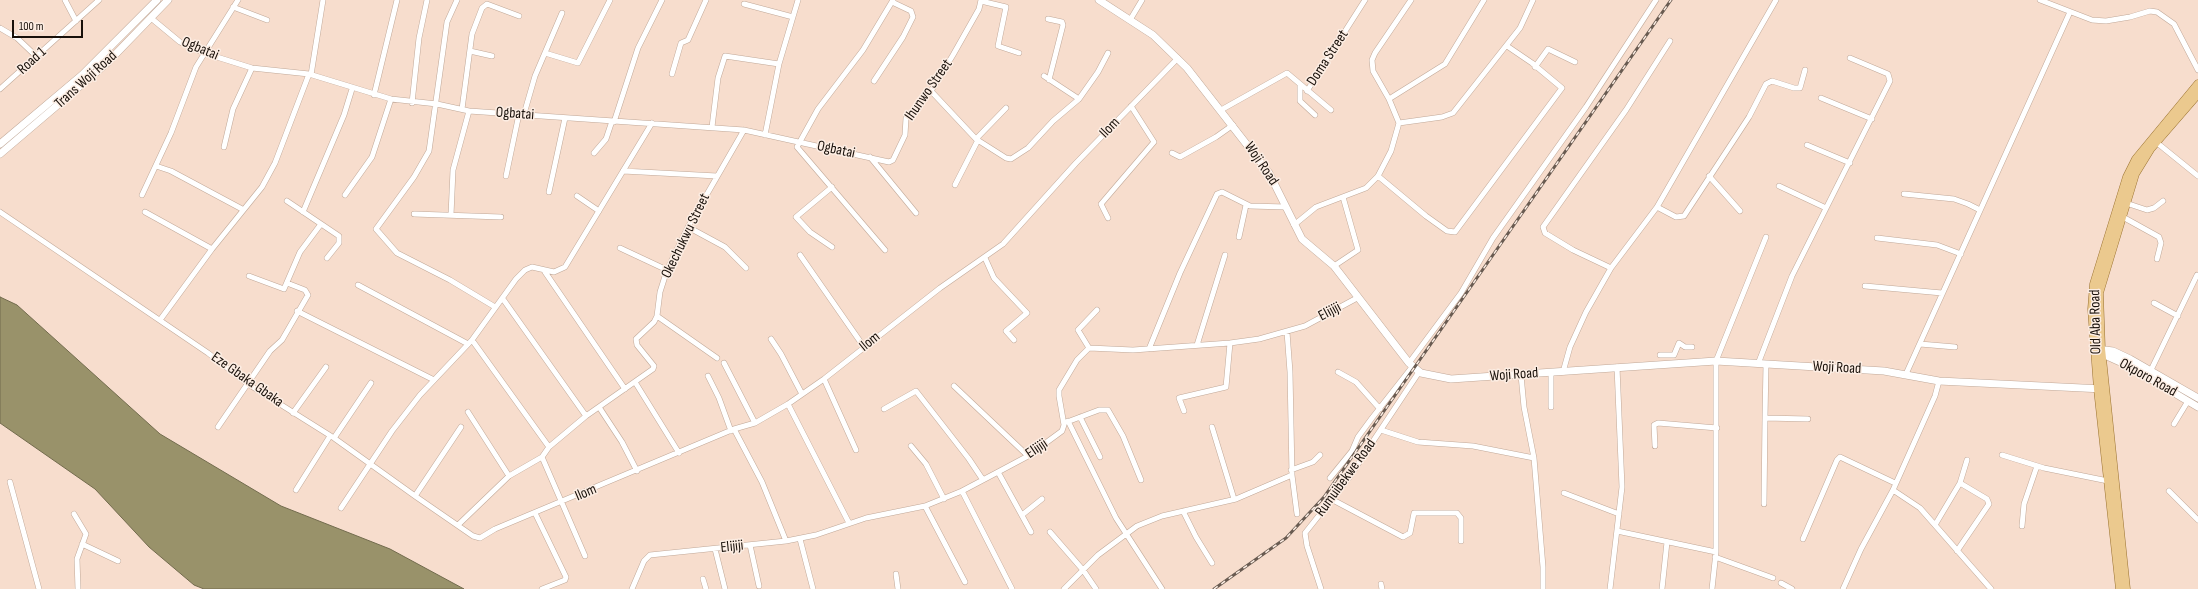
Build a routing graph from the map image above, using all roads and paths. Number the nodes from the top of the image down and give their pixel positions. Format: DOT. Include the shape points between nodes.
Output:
graph roads {
  1 [pos="65,0"];
  2 [pos="99,0"];
  3 [pos="157,0"];
  4 [pos="168,0"];
  5 [pos="238,0"];
  6 [pos="323,0"];
  7 [pos="397,0"];
  8 [pos="427,0"];
  9 [pos="457,0"];
  10 [pos="610,0"];
  11 [pos="662,0"];
  12 [pos="706,0"];
  13 [pos="798,0"];
  14 [pos="981,0"];
  15 [pos="1099,0"];
  16 [pos="1142,0"];
  17 [pos="1365,0"];
  18 [pos="1411,0"];
  19 [pos="1484,0"];
  20 [pos="1533,0"];
  21 [pos="1656,0"];
  22 [pos="1776,0"];
  23 [pos="2040,0"];
  24 [pos="892,1"];
  25 [pos="744,4"];
  26 [pos="233,7"];
  27 [pos="2070,12"];
  28 [pos="562,13"];
  29 [pos="519,16"];
  30 [pos="793,17"];
  31 [pos="151,18"];
  32 [pos="1048,19"];
  33 [pos="267,20"];
  34 [pos="1130,20"];
  35 [pos="76,21"];
  36 [pos="0,28"];
  37 [pos="1670,41"];
  38 [pos="1506,46"];
  39 [pos="470,51"];
  40 [pos="204,53"];
  41 [pos="545,53"];
  42 [pos="1019,53"];
  43 [pos="1108,53"];
  44 [pos="492,56"];
  45 [pos="37,57"];
  46 [pos="1178,58"];
  47 [pos="1850,58"];
  48 [pos="1575,62"];
  49 [pos="779,64"];
  50 [pos="1535,67"];
  51 [pos="252,68"];
  52 [pos="1805,70"];
  53 [pos="2198,70"];
  54 [pos="672,74"];
  55 [pos="310,75"];
  56 [pos="1044,76"];
  57 [pos="1049,80"];
  58 [pos="874,81"];
  59 [pos="2198,84"];
  60 [pos="1300,86"];
  61 [pos="0,89"];
  62 [pos="72,89"];
  63 [pos="352,89"];
  64 [pos="931,90"];
  65 [pos="1307,91"];
  66 [pos="374,94"];
  67 [pos="2198,94"];
  68 [pos="1821,98"];
  69 [pos="391,99"];
  70 [pos="1079,99"];
  71 [pos="1390,99"];
  72 [pos="412,103"];
  73 [pos="437,104"];
  74 [pos="1131,106"];
  75 [pos="1006,108"];
  76 [pos="462,109"];
  77 [pos="1222,110"];
  78 [pos="1331,110"];
  79 [pos="469,111"];
  80 [pos="522,114"];
  81 [pos="1315,115"];
  82 [pos="565,118"];
  83 [pos="1872,119"];
  84 [pos="36,120"];
  85 [pos="613,122"];
  86 [pos="652,123"];
  87 [pos="1399,123"];
  88 [pos="1233,125"];
  89 [pos="712,127"];
  90 [pos="744,130"];
  91 [pos="765,134"];
  92 [pos="977,139"];
  93 [pos="799,142"];
  94 [pos="2156,142"];
  95 [pos="0,144"];
  96 [pos="1807,145"];
  97 [pos="224,147"];
  98 [pos="594,153"];
  99 [pos="1172,153"];
  100 [pos="0,154"];
  101 [pos="870,157"];
  102 [pos="893,160"];
  103 [pos="1850,163"];
  104 [pos="156,166"];
  105 [pos="623,171"];
  106 [pos="506,176"];
  107 [pos="717,176"];
  108 [pos="1378,176"];
  109 [pos="1709,176"];
  110 [pos="2198,176"];
  111 [pos="955,185"];
  112 [pos="1779,186"];
  113 [pos="832,187"];
  114 [pos="549,192"];
  115 [pos="1904,194"];
  116 [pos="142,195"];
  117 [pos="345,195"];
  118 [pos="577,196"];
  119 [pos="1343,197"];
  120 [pos="287,201"];
  121 [pos="2163,201"];
  122 [pos="2126,203"];
  123 [pos="1246,205"];
  124 [pos="1286,207"];
  125 [pos="1657,208"];
  126 [pos="1826,208"];
  127 [pos="242,209"];
  128 [pos="1740,210"];
  129 [pos="1980,210"];
  130 [pos="599,211"];
  131 [pos="0,212"];
  132 [pos="145,212"];
  133 [pos="303,212"];
  134 [pos="916,213"];
  135 [pos="414,214"];
  136 [pos="450,215"];
  137 [pos="2121,216"];
  138 [pos="501,217"];
  139 [pos="1108,218"];
  140 [pos="321,224"];
  141 [pos="1294,225"];
  142 [pos="688,227"];
  143 [pos="1239,237"];
  144 [pos="1766,237"];
  145 [pos="1877,238"];
  146 [pos="832,247"];
  147 [pos="620,248"];
  148 [pos="212,249"];
  149 [pos="885,250"];
  150 [pos="1961,254"];
  151 [pos="800,255"];
  152 [pos="1225,255"];
  153 [pos="327,258"];
  154 [pos="985,258"];
  155 [pos="2157,259"];
  156 [pos="1334,266"];
  157 [pos="746,268"];
  158 [pos="1611,268"];
  159 [pos="667,270"];
  160 [pos="545,272"];
  161 [pos="2197,275"];
  162 [pos="249,276"];
  163 [pos="287,283"];
  164 [pos="358,285"];
  165 [pos="1865,286"];
  166 [pos="1942,293"];
  167 [pos="1357,298"];
  168 [pos="503,299"];
  169 [pos="2154,303"];
  170 [pos="495,307"];
  171 [pos="1097,310"];
  172 [pos="298,311"];
  173 [pos="657,316"];
  174 [pos="2178,316"];
  175 [pos="160,320"];
  176 [pos="1287,332"];
  177 [pos="771,339"];
  178 [pos="472,340"];
  179 [pos="1014,340"];
  180 [pos="1230,343"];
  181 [pos="468,344"];
  182 [pos="1920,344"];
  183 [pos="1197,345"];
  184 [pos="864,346"];
  185 [pos="1692,347"];
  186 [pos="1955,347"];
  187 [pos="1089,348"];
  188 [pos="1149,349"];
  189 [pos="2099,352"];
  190 [pos="1660,355"];
  191 [pos="717,358"];
  192 [pos="1716,361"];
  193 [pos="724,363"];
  194 [pos="1758,364"];
  195 [pos="1766,364"];
  196 [pos="1411,365"];
  197 [pos="326,367"];
  198 [pos="1617,367"];
  199 [pos="2151,370"];
  200 [pos="1338,372"];
  201 [pos="1419,372"];
  202 [pos="1563,372"];
  203 [pos="1551,373"];
  204 [pos="1906,374"];
  205 [pos="708,376"];
  206 [pos="1521,376"];
  207 [pos="824,379"];
  208 [pos="434,380"];
  209 [pos="1939,381"];
  210 [pos="635,382"];
  211 [pos="371,383"];
  212 [pos="248,384"];
  213 [pos="954,386"];
  214 [pos="625,389"];
  215 [pos="2102,389"];
  216 [pos="802,394"];
  217 [pos="2198,398"];
  218 [pos="2188,401"];
  219 [pos="788,404"];
  220 [pos="599,407"];
  221 [pos="1551,407"];
  222 [pos="2198,407"];
  223 [pos="884,409"];
  224 [pos="1380,409"];
  225 [pos="1184,411"];
  226 [pos="293,412"];
  227 [pos="468,412"];
  228 [pos="586,416"];
  229 [pos="1080,417"];
  230 [pos="1766,418"];
  231 [pos="1808,419"];
  232 [pos="1066,422"];
  233 [pos="755,423"];
  234 [pos="2174,424"];
  235 [pos="218,427"];
  236 [pos="461,427"];
  237 [pos="1212,427"];
  238 [pos="1716,428"];
  239 [pos="733,430"];
  240 [pos="1381,430"];
  241 [pos="332,437"];
  242 [pos="911,446"];
  243 [pos="1655,446"];
  244 [pos="549,447"];
  245 [pos="856,450"];
  246 [pos="679,453"];
  247 [pos="1320,455"];
  248 [pos="2002,455"];
  249 [pos="1028,456"];
  250 [pos="542,457"];
  251 [pos="1100,457"];
  252 [pos="1534,458"];
  253 [pos="1967,460"];
  254 [pos="371,466"];
  255 [pos="2037,466"];
  256 [pos="637,472"];
  257 [pos="998,472"];
  258 [pos="1292,472"];
  259 [pos="509,476"];
  260 [pos="1330,478"];
  261 [pos="983,480"];
  262 [pos="1141,480"];
  263 [pos="2108,481"];
  264 [pos="10,482"];
  265 [pos="1960,482"];
  266 [pos="1895,483"];
  267 [pos="296,490"];
  268 [pos="1892,490"];
  269 [pos="962,491"];
  270 [pos="2169,491"];
  271 [pos="1564,493"];
  272 [pos="415,496"];
  273 [pos="944,499"];
  274 [pos="1042,499"];
  275 [pos="1234,499"];
  276 [pos="1332,500"];
  277 [pos="562,503"];
  278 [pos="1764,504"];
  279 [pos="925,506"];
  280 [pos="341,508"];
  281 [pos="1184,511"];
  282 [pos="535,513"];
  283 [pos="74,514"];
  284 [pos="1297,514"];
  285 [pos="1619,514"];
  286 [pos="1022,515"];
  287 [pos="2198,520"];
  288 [pos="849,523"];
  289 [pos="458,525"];
  290 [pos="1935,525"];
  291 [pos="2022,526"];
  292 [pos="495,529"];
  293 [pos="1617,531"];
  294 [pos="1031,532"];
  295 [pos="1050,532"];
  296 [pos="1125,533"];
  297 [pos="800,539"];
  298 [pos="1803,539"];
  299 [pos="786,541"];
  300 [pos="1461,541"];
  301 [pos="1667,542"];
  302 [pos="82,544"];
  303 [pos="750,545"];
  304 [pos="715,549"];
  305 [pos="1957,551"];
  306 [pos="1716,555"];
  307 [pos="585,556"];
  308 [pos="118,561"];
  309 [pos="1212,563"];
  310 [pos="1083,570"];
  311 [pos="896,574"];
  312 [pos="1773,578"];
  313 [pos="703,579"];
  314 [pos="965,582"];
  315 [pos="1780,583"];
  316 [pos="759,586"];
  317 [pos="547,588"];
  318 [pos="39,589"];
  319 [pos="78,589"];
  320 [pos="632,589"];
  321 [pos="706,589"];
  322 [pos="725,589"];
  323 [pos="813,589"];
  324 [pos="898,589"];
  325 [pos="1012,589"];
  326 [pos="1064,589"];
  327 [pos="1096,589"];
  328 [pos="1162,589"];
  329 [pos="1321,589"];
  330 [pos="1543,589"];
  331 [pos="1610,589"];
  332 [pos="1662,589"];
  333 [pos="1712,589"];
  334 [pos="1792,589"];
  335 [pos="1843,589"];
  336 [pos="1990,589"];
  337 [pos="2120,589"];
  338 [pos="2126,589"];
  1 -- 35 [label="street"];
  2 -- 35 [label="street, Road 1"];
  3 -- 62 [label="main road, Trans Woji Road"];
  4 -- 31 [label="main road, Trans Woji Road"];
  5 -- 26 [label="street"];
  6 -- 55 [label="street"];
  7 -- 66 [label="street"];
  8 -- 72 [label="street" via="419,38"];
  9 -- 73 [label="street" via="447,22"];
  10 -- 41 [label="street" via="578,64"];
  11 -- 85 [label="street" via="638,48"];
  12 -- 54 [label="street" via="688,40 681,43"];
  13 -- 30 [label="street"];
  14 -- 42 [label="street" via="1006,7 998,46"];
  14 -- 64 [label="street, Ihunwo Street" via="974,19"];
  15 -- 34 [label="main road, Woji Road"];
  16 -- 34 [label="street"];
  17 -- 65 [label="street, Doma Street"];
  18 -- 71 [label="street" via="1373,56 1373,71"];
  19 -- 71 [label="street" via="1445,64"];
  20 -- 38 [label="street" via="1520,28"];
  21 -- 196 [label="street" via="1586,107 1493,238 1461,293"];
  22 -- 125 [label="street"];
  23 -- 27 [label="street"];
  24 -- 58 [label="street" via="911,11 914,17"];
  24 -- 93 [label="street" via="860,54 818,108"];
  25 -- 30 [label="street"];
  26 -- 33 [label="street"];
  26 -- 40 [label="street"];
  27 -- 53 [label="street" via="2092,20 2106,21 2150,11 2157,12 2174,24"];
  27 -- 129 [label="street"];
  28 -- 41 [label="street"];
  29 -- 39 [label="street" via="485,5 472,34"];
  30 -- 49 [label="street"];
  31 -- 40 [label="street, Ogbatai" via="180,42"];
  31 -- 62 [label="main road, Trans Woji Road" via="107,63"];
  32 -- 57 [label="street" via="1063,24"];
  34 -- 46 [label="main road, Woji Road" via="1160,40"];
  35 -- 45 [label="street, Road 1"];
  36 -- 45 [label="street" via="17,38"];
  37 -- 158 [label="street" via="1626,110 1543,227 1545,233 1573,250"];
  38 -- 50 [label="street"];
  38 -- 87 [label="street" via="1453,113"];
  39 -- 44 [label="street"];
  39 -- 76 [label="street"];
  40 -- 51 [label="street, Ogbatai"];
  40 -- 104 [label="street"];
  41 -- 80 [label="street"];
  43 -- 70 [label="street"];
  45 -- 61 [label="street, Road 1"];
  46 -- 74 [label="street, Ilom"];
  46 -- 77 [label="main road, Woji Road"];
  47 -- 83 [label="street" via="1888,74 1891,78"];
  48 -- 50 [label="street" via="1548,49"];
  49 -- 89 [label="street" via="725,56 718,78"];
  49 -- 91 [label="street"];
  50 -- 108 [label="street" via="1560,86 1561,92 1455,232 1447,232"];
  51 -- 55 [label="street, Ogbatai"];
  51 -- 97 [label="street" via="233,109"];
  52 -- 109 [label="street" via="1800,88 1772,81 1766,84 1749,117"];
  55 -- 63 [label="street, Ogbatai"];
  55 -- 127 [label="street" via="274,163 262,186"];
  56 -- 57 [label="street"];
  57 -- 70 [label="street"];
  59 -- 189 [label="main road, Old Aba Road" via="2142,150 2128,177 2094,284 2092,309"];
  60 -- 65 [label="street, Doma Street"];
  60 -- 77 [label="street, Doma Street" via="1284,73"];
  60 -- 81 [label="street" via="1300,101"];
  62 -- 84 [label="main road, Trans Woji Road"];
  63 -- 66 [label="street, Ogbatai"];
  63 -- 133 [label="street" via="344,115"];
  64 -- 92 [label="street"];
  64 -- 102 [label="street, Ihunwo Street" via="906,118 905,135"];
  65 -- 78 [label="street"];
  66 -- 69 [label="street, Ogbatai"];
  67 -- 94 [label="main road, Old Aba Road"];
  68 -- 83 [label="street"];
  69 -- 72 [label="street, Ogbatai"];
  69 -- 117 [label="street" via="372,157"];
  70 -- 92 [label="street" via="1053,121 1028,148 1011,159"];
  71 -- 87 [label="street"];
  72 -- 73 [label="street, Ogbatai"];
  73 -- 76 [label="street, Ogbatai"];
  73 -- 170 [label="street" via="429,151 377,230 397,253"];
  74 -- 139 [label="street" via="1154,142 1101,204"];
  74 -- 154 [label="street, Ilom" via="1004,244"];
  75 -- 92 [label="street"];
  76 -- 79 [label="street, Ogbatai"];
  77 -- 88 [label="main road, Woji Road"];
  79 -- 80 [label="street, Ogbatai"];
  79 -- 136 [label="street" via="453,170"];
  80 -- 82 [label="street, Ogbatai"];
  80 -- 106 [label="street"];
  82 -- 85 [label="street, Ogbatai"];
  82 -- 114 [label="street"];
  83 -- 103 [label="street"];
  84 -- 95 [label="main road, Trans Woji Road"];
  84 -- 100 [label="main road, Trans Woji Road"];
  85 -- 86 [label="street, Ogbatai"];
  85 -- 98 [label="street" via="606,139"];
  86 -- 89 [label="street, Ogbatai"];
  86 -- 105 [label="street"];
  87 -- 108 [label="street" via="1391,151"];
  88 -- 99 [label="street" via="1180,157"];
  88 -- 124 [label="main road, Woji Road" via="1269,173"];
  89 -- 90 [label="street, Ogbatai"];
  90 -- 91 [label="street, Ogbatai"];
  90 -- 107 [label="street, Okechukwu Street"];
  91 -- 93 [label="street, Ogbatai"];
  92 -- 111 [label="street"];
  93 -- 101 [label="street, Ogbatai"];
  93 -- 113 [label="street" via="798,149"];
  94 -- 110 [label="street"];
  94 -- 122 [label="main road, Old Aba Road" via="2137,170"];
  96 -- 103 [label="street"];
  101 -- 102 [label="street, Ogbatai" via="889,162"];
  101 -- 134 [label="street"];
  103 -- 126 [label="street"];
  104 -- 116 [label="street"];
  104 -- 127 [label="street" via="171,171"];
  105 -- 107 [label="street"];
  105 -- 130 [label="street"];
  107 -- 142 [label="street, Okechukwu Street"];
  108 -- 119 [label="street" via="1366,188"];
  109 -- 125 [label="street" via="1684,216 1676,217"];
  109 -- 128 [label="street"];
  112 -- 126 [label="street"];
  113 -- 146 [label="street" via="796,217 810,232"];
  113 -- 149 [label="street"];
  115 -- 129 [label="street" via="1954,199"];
  118 -- 130 [label="street"];
  119 -- 141 [label="street" via="1316,207"];
  119 -- 156 [label="street" via="1358,250"];
  120 -- 133 [label="street"];
  121 -- 122 [label="street" via="2147,210"];
  122 -- 137 [label="main road, Old Aba Road"];
  123 -- 124 [label="street" via="1259,208"];
  123 -- 143 [label="street"];
  123 -- 188 [label="street" via="1222,192 1217,194 1180,273"];
  124 -- 141 [label="main road, Woji Road"];
  125 -- 158 [label="street"];
  126 -- 194 [label="street" via="1792,276"];
  127 -- 148 [label="street"];
  129 -- 150 [label="street"];
  130 -- 160 [label="street" via="565,267 559,271"];
  131 -- 175 [label="street, Eze Gbaka Gbaka"];
  132 -- 148 [label="street"];
  133 -- 140 [label="street"];
  135 -- 136 [label="street"];
  136 -- 138 [label="street"];
  137 -- 155 [label="street" via="2159,237 2161,243"];
  137 -- 189 [label="main road, Old Aba Road" via="2099,293"];
  140 -- 153 [label="street" via="337,234 340,239"];
  140 -- 163 [label="street" via="300,252"];
  141 -- 156 [label="main road, Woji Road" via="1302,239"];
  142 -- 157 [label="street" via="725,247"];
  142 -- 159 [label="street, Okechukwu Street"];
  144 -- 192 [label="street"];
  145 -- 150 [label="street" via="1937,246"];
  147 -- 159 [label="street"];
  148 -- 175 [label="street"];
  150 -- 166 [label="street"];
  151 -- 184 [label="street"];
  152 -- 183 [label="street"];
  154 -- 179 [label="street" via="994,278 1027,313 1006,331"];
  154 -- 184 [label="street, Ilom" via="940,288"];
  156 -- 167 [label="main road, Woji Road"];
  158 -- 202 [label="street" via="1573,340"];
  159 -- 173 [label="street, Okechukwu Street" via="660,292"];
  160 -- 168 [label="street" via="532,267 525,270"];
  160 -- 214 [label="street"];
  161 -- 174 [label="street"];
  162 -- 163 [label="street" via="282,289"];
  163 -- 172 [label="street" via="308,293"];
  164 -- 181 [label="street"];
  165 -- 166 [label="street"];
  166 -- 182 [label="street"];
  167 -- 176 [label="street, Elijiji" via="1318,320"];
  167 -- 196 [label="main road, Woji Road"];
  168 -- 170 [label="street"];
  168 -- 228 [label="street"];
  169 -- 174 [label="street"];
  170 -- 178 [label="street"];
  171 -- 187 [label="street" via="1078,330"];
  172 -- 208 [label="street"];
  172 -- 212 [label="street" via="282,340 270,351"];
  173 -- 191 [label="street"];
  173 -- 210 [label="street" via="635,342 654,367"];
  174 -- 199 [label="street"];
  175 -- 212 [label="street, Eze Gbaka Gbaka"];
  176 -- 180 [label="street, Elijiji"];
  176 -- 258 [label="street"];
  177 -- 216 [label="street" via="782,354"];
  178 -- 181 [label="street"];
  178 -- 244 [label="street"];
  180 -- 183 [label="street, Elijiji"];
  180 -- 225 [label="street" via="1226,387 1179,398"];
  181 -- 208 [label="street"];
  182 -- 186 [label="street"];
  182 -- 204 [label="street"];
  183 -- 188 [label="street, Elijiji"];
  184 -- 207 [label="street, Ilom"];
  185 -- 190 [label="street" via="1685,347 1679,343 1674,355"];
  187 -- 188 [label="street, Elijiji" via="1122,351"];
  187 -- 232 [label="street" via="1077,360 1059,390"];
  189 -- 199 [label="main road, Okporo Road" via="2118,353"];
  189 -- 215 [label="main road, Old Aba Road"];
  189 -- 218 [label="main road, Okporo Road" via="2127,365"];
  192 -- 194 [label="main road, Woji Road"];
  192 -- 198 [label="main road, Woji Road"];
  192 -- 238 [label="street"];
  193 -- 233 [label="street"];
  194 -- 195 [label="main road, Woji Road"];
  195 -- 204 [label="main road, Woji Road"];
  195 -- 230 [label="street"];
  196 -- 201 [label="main road, Woji Road"];
  196 -- 224 [label="street"];
  197 -- 226 [label="street"];
  198 -- 202 [label="main road, Woji Road"];
  198 -- 285 [label="street" via="1622,487"];
  199 -- 217 [label="main road, Okporo Road"];
  200 -- 224 [label="street" via="1356,382"];
  201 -- 206 [label="main road, Woji Road" via="1451,379"];
  201 -- 240 [label="street, Rumuibekwe Road"];
  202 -- 203 [label="main road, Woji Road"];
  203 -- 206 [label="main road, Woji Road"];
  203 -- 221 [label="street"];
  204 -- 209 [label="main road, Woji Road"];
  205 -- 239 [label="street"];
  206 -- 252 [label="street"];
  207 -- 216 [label="street, Ilom"];
  207 -- 245 [label="street"];
  208 -- 254 [label="street" via="392,431"];
  209 -- 215 [label="main road, Woji Road"];
  209 -- 266 [label="street" via="1935,396"];
  210 -- 214 [label="street"];
  210 -- 246 [label="street"];
  211 -- 241 [label="street"];
  212 -- 226 [label="street, Eze Gbaka Gbaka"];
  212 -- 235 [label="street"];
  213 -- 249 [label="street"];
  214 -- 220 [label="street"];
  215 -- 263 [label="main road, Old Aba Road"];
  215 -- 338 [label="main road, Old Aba Road"];
  216 -- 219 [label="street, Ilom"];
  218 -- 222 [label="main road, Okporo Road"];
  218 -- 234 [label="street"];
  219 -- 233 [label="street, Ilom"];
  219 -- 288 [label="street"];
  220 -- 228 [label="street"];
  220 -- 256 [label="street" via="622,442"];
  223 -- 261 [label="street" via="916,391 970,459"];
  224 -- 260 [label="street"];
  226 -- 241 [label="street, Eze Gbaka Gbaka"];
  227 -- 259 [label="street"];
  228 -- 244 [label="street"];
  229 -- 232 [label="street"];
  229 -- 251 [label="street"];
  229 -- 262 [label="street" via="1099,410 1108,410 1123,436"];
  230 -- 231 [label="street"];
  230 -- 278 [label="street"];
  232 -- 249 [label="street, Elijiji" via="1059,434"];
  232 -- 296 [label="street"];
  233 -- 239 [label="street, Ilom"];
  236 -- 272 [label="street"];
  237 -- 275 [label="street"];
  238 -- 243 [label="street" via="1658,423 1654,425"];
  238 -- 306 [label="street"];
  239 -- 246 [label="street, Ilom"];
  239 -- 299 [label="street" via="762,482"];
  240 -- 252 [label="street" via="1418,442 1473,446"];
  240 -- 276 [label="street, Rumuibekwe Road"];
  241 -- 254 [label="street, Eze Gbaka Gbaka"];
  241 -- 267 [label="street"];
  242 -- 273 [label="street" via="926,464"];
  244 -- 250 [label="street"];
  246 -- 256 [label="street, Ilom"];
  247 -- 258 [label="street" via="1313,462"];
  248 -- 255 [label="street"];
  249 -- 257 [label="street, Elijiji"];
  250 -- 259 [label="street"];
  250 -- 277 [label="street"];
  252 -- 330 [label="street"];
  253 -- 265 [label="street"];
  254 -- 272 [label="street, Eze Gbaka Gbaka"];
  254 -- 280 [label="street"];
  255 -- 263 [label="street"];
  255 -- 291 [label="street" via="2024,504"];
  256 -- 277 [label="street, Ilom"];
  257 -- 261 [label="street, Elijiji"];
  257 -- 286 [label="street"];
  258 -- 275 [label="street"];
  258 -- 284 [label="street"];
  259 -- 289 [label="street"];
  261 -- 269 [label="street, Elijiji"];
  263 -- 337 [label="main road, Old Aba Road"];
  264 -- 318 [label="street"];
  265 -- 290 [label="street"];
  265 -- 305 [label="street" via="1987,499 1989,504"];
  266 -- 268 [label="street"];
  266 -- 298 [label="street" via="1840,457"];
  268 -- 290 [label="street" via="1915,504"];
  268 -- 335 [label="street"];
  269 -- 273 [label="street, Elijiji"];
  269 -- 325 [label="street"];
  270 -- 287 [label="street"];
  271 -- 285 [label="street"];
  272 -- 289 [label="street, Eze Gbaka Gbaka"];
  273 -- 279 [label="street, Elijiji"];
  274 -- 286 [label="street"];
  275 -- 281 [label="street"];
  276 -- 300 [label="street" via="1403,537 1410,533 1414,513 1457,512 1461,518"];
  276 -- 329 [label="street, Rumuibekwe Road" via="1304,535"];
  277 -- 282 [label="street, Ilom"];
  277 -- 307 [label="street"];
  279 -- 288 [label="street, Elijiji"];
  279 -- 314 [label="street"];
  281 -- 296 [label="street" via="1150,520"];
  281 -- 309 [label="street"];
  282 -- 292 [label="street, Ilom"];
  282 -- 317 [label="street" via="566,577"];
  283 -- 302 [label="street" via="86,534"];
  285 -- 293 [label="street"];
  286 -- 294 [label="street"];
  288 -- 297 [label="street, Elijiji" via="825,533"];
  289 -- 292 [label="street, Eze Gbaka Gbaka" via="477,538"];
  290 -- 305 [label="street"];
  293 -- 301 [label="street"];
  293 -- 331 [label="street"];
  295 -- 310 [label="street"];
  296 -- 310 [label="street"];
  296 -- 328 [label="street"];
  297 -- 299 [label="street, Elijiji"];
  297 -- 323 [label="street"];
  299 -- 303 [label="street, Elijiji"];
  301 -- 306 [label="street"];
  301 -- 332 [label="street"];
  302 -- 308 [label="street"];
  302 -- 319 [label="street" via="77,559"];
  303 -- 304 [label="street, Elijiji"];
  303 -- 316 [label="street"];
  304 -- 320 [label="street, Elijiji" via="654,554 644,561"];
  304 -- 322 [label="street"];
  305 -- 336 [label="street"];
  306 -- 312 [label="street"];
  306 -- 333 [label="street"];
  310 -- 326 [label="street"];
  310 -- 327 [label="street"];
  311 -- 324 [label="street"];
  313 -- 321 [label="street"];
  315 -- 334 [label="street"];
}
